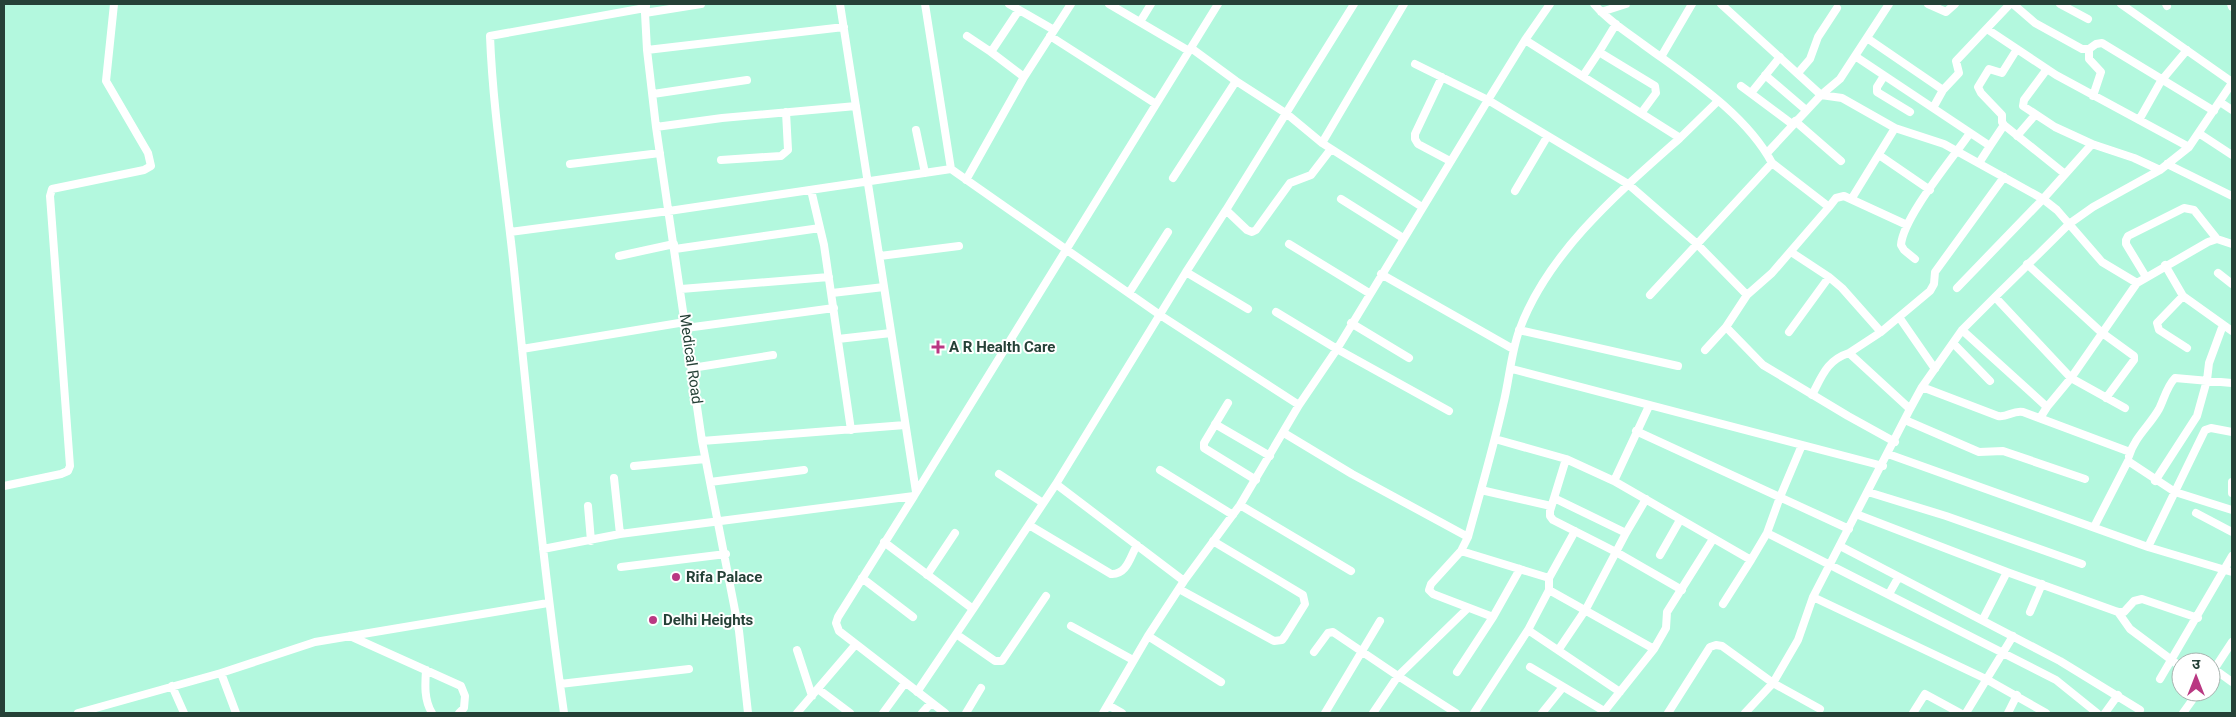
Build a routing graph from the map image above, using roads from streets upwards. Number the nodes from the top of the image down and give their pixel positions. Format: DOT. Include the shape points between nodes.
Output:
graph roads {
  1 [pos="114,4"];
  2 [pos="701,4"];
  3 [pos="840,4"];
  4 [pos="925,4"];
  5 [pos="1009,4"];
  6 [pos="1071,4"];
  7 [pos="1109,4"];
  8 [pos="1151,4"];
  9 [pos="1218,4"];
  10 [pos="1354,4"];
  11 [pos="1404,4"];
  12 [pos="1550,4"];
  13 [pos="1594,4"];
  14 [pos="1626,4"];
  15 [pos="1692,4"];
  16 [pos="1721,4"];
  17 [pos="1889,4"];
  18 [pos="1928,4"];
  19 [pos="1956,4"];
  20 [pos="2011,4"];
  21 [pos="2121,4"];
  22 [pos="2064,5"];
  23 [pos="646,8"];
  24 [pos="1837,8"];
  25 [pos="1019,10"];
  26 [pos="1601,12"];
  27 [pos="2088,19"];
  28 [pos="1140,22"];
  29 [pos="1616,24"];
  30 [pos="844,27"];
  31 [pos="1987,29"];
  32 [pos="1052,33"];
  33 [pos="967,36"];
  34 [pos="1867,38"];
  35 [pos="1524,40"];
  36 [pos="1190,49"];
  37 [pos="2016,49"];
  38 [pos="2088,49"];
  39 [pos="647,50"];
  40 [pos="2187,50"];
  41 [pos="991,52"];
  42 [pos="1599,52"];
  43 [pos="1855,56"];
  44 [pos="1661,57"];
  45 [pos="1780,57"];
  46 [pos="1415,64"];
  47 [pos="2047,69"];
  48 [pos="1798,73"];
  49 [pos="1765,75"];
  50 [pos="1583,76"];
  51 [pos="1884,76"];
  52 [pos="1024,77"];
  53 [pos="1442,77"];
  54 [pos="747,80"];
  55 [pos="1236,80"];
  56 [pos="2161,81"];
  57 [pos="2232,83"];
  58 [pos="1741,86"];
  59 [pos="1943,90"];
  60 [pos="1751,93"];
  61 [pos="653,94"];
  62 [pos="1821,95"];
  63 [pos="2093,96"];
  64 [pos="1488,100"];
  65 [pos="1718,101"];
  66 [pos="2220,102"];
  67 [pos="1156,104"];
  68 [pos="856,106"];
  69 [pos="1933,108"];
  70 [pos="1806,110"];
  71 [pos="2232,110"];
  72 [pos="2214,111"];
  73 [pos="786,112"];
  74 [pos="1642,112"];
  75 [pos="1910,112"];
  76 [pos="1287,114"];
  77 [pos="2035,115"];
  78 [pos="2139,120"];
  79 [pos="1794,122"];
  80 [pos="2004,125"];
  81 [pos="656,128"];
  82 [pos="1896,128"];
  83 [pos="916,130"];
  84 [pos="1970,133"];
  85 [pos="2200,134"];
  86 [pos="2017,136"];
  87 [pos="1547,137"];
  88 [pos="1680,138"];
  89 [pos="1322,143"];
  90 [pos="2092,144"];
  91 [pos="1990,146"];
  92 [pos="2189,147"];
  93 [pos="1331,149"];
  94 [pos="1957,152"];
  95 [pos="1767,153"];
  96 [pos="660,154"];
  97 [pos="1879,155"];
  98 [pos="2232,155"];
  99 [pos="721,160"];
  100 [pos="1450,161"];
  101 [pos="1841,161"];
  102 [pos="1772,163"];
  103 [pos="1979,163"];
  104 [pos="570,164"];
  105 [pos="2167,164"];
  106 [pos="951,170"];
  107 [pos="2160,170"];
  108 [pos="925,173"];
  109 [pos="2065,174"];
  110 [pos="1173,178"];
  111 [pos="2004,178"];
  112 [pos="966,180"];
  113 [pos="867,182"];
  114 [pos="1628,184"];
  115 [pos="811,190"];
  116 [pos="1515,190"];
  117 [pos="1930,190"];
  118 [pos="2232,196"];
  119 [pos="1852,198"];
  120 [pos="1341,199"];
  121 [pos="2042,199"];
  122 [pos="1422,207"];
  123 [pos="1829,207"];
  124 [pos="1226,210"];
  125 [pos="669,211"];
  126 [pos="2069,224"];
  127 [pos="1908,225"];
  128 [pos="820,228"];
  129 [pos="510,232"];
  130 [pos="1168,232"];
  131 [pos="1403,238"];
  132 [pos="2217,239"];
  133 [pos="1696,243"];
  134 [pos="1289,244"];
  135 [pos="2232,244"];
  136 [pos="959,246"];
  137 [pos="675,247"];
  138 [pos="1066,249"];
  139 [pos="1791,252"];
  140 [pos="619,256"];
  141 [pos="880,256"];
  142 [pos="1915,259"];
  143 [pos="2027,264"];
  144 [pos="2165,265"];
  145 [pos="1186,272"];
  146 [pos="2218,273"];
  147 [pos="1381,274"];
  148 [pos="829,276"];
  149 [pos="1829,277"];
  150 [pos="2146,277"];
  151 [pos="2137,283"];
  152 [pos="2232,284"];
  153 [pos="884,287"];
  154 [pos="1957,288"];
  155 [pos="681,289"];
  156 [pos="832,293"];
  157 [pos="1129,293"];
  158 [pos="1369,293"];
  159 [pos="1650,295"];
  160 [pos="1747,295"];
  161 [pos="2184,296"];
  162 [pos="1995,297"];
  163 [pos="834,308"];
  164 [pos="1248,309"];
  165 [pos="1276,312"];
  166 [pos="1160,316"];
  167 [pos="1899,317"];
  168 [pos="1352,323"];
  169 [pos="2223,324"];
  170 [pos="686,325"];
  171 [pos="1726,326"];
  172 [pos="1519,330"];
  173 [pos="1962,330"];
  174 [pos="2232,331"];
  175 [pos="1789,332"];
  176 [pos="1881,332"];
  177 [pos="2101,332"];
  178 [pos="891,333"];
  179 [pos="838,340"];
  180 [pos="1953,343"];
  181 [pos="522,348"];
  182 [pos="2187,348"];
  183 [pos="1336,349"];
  184 [pos="1514,349"];
  185 [pos="1706,350"];
  186 [pos="1849,354"];
  187 [pos="773,355"];
  188 [pos="1409,358"];
  189 [pos="1678,366"];
  190 [pos="692,368"];
  191 [pos="1512,369"];
  192 [pos="1935,369"];
  193 [pos="2071,378"];
  194 [pos="2207,380"];
  195 [pos="1990,381"];
  196 [pos="2232,383"];
  197 [pos="1922,388"];
  198 [pos="1812,395"];
  199 [pos="2106,398"];
  200 [pos="1228,403"];
  201 [pos="1299,405"];
  202 [pos="1649,406"];
  203 [pos="2047,407"];
  204 [pos="2125,408"];
  205 [pos="1910,409"];
  206 [pos="1449,411"];
  207 [pos="2040,418"];
  208 [pos="1905,420"];
  209 [pos="1216,424"];
  210 [pos="905,425"];
  211 [pos="851,430"];
  212 [pos="1636,431"];
  213 [pos="2232,432"];
  214 [pos="1284,433"];
  215 [pos="1495,440"];
  216 [pos="702,441"];
  217 [pos="1895,442"];
  218 [pos="1802,445"];
  219 [pos="2130,452"];
  220 [pos="1888,454"];
  221 [pos="1270,456"];
  222 [pos="706,458"];
  223 [pos="1566,459"];
  224 [pos="2128,461"];
  225 [pos="634,466"];
  226 [pos="1882,466"];
  227 [pos="804,470"];
  228 [pos="1160,470"];
  229 [pos="999,474"];
  230 [pos="614,478"];
  231 [pos="2085,479"];
  232 [pos="1256,480"];
  233 [pos="1614,481"];
  234 [pos="2155,481"];
  235 [pos="710,482"];
  236 [pos="2232,482"];
  237 [pos="1056,484"];
  238 [pos="4,486"];
  239 [pos="1481,490"];
  240 [pos="1868,492"];
  241 [pos="2175,492"];
  242 [pos="2232,493"];
  243 [pos="915,494"];
  244 [pos="1780,497"];
  245 [pos="1646,498"];
  246 [pos="1552,502"];
  247 [pos="1043,503"];
  248 [pos="1240,505"];
  249 [pos="588,506"];
  250 [pos="2232,510"];
  251 [pos="2196,513"];
  252 [pos="1856,514"];
  253 [pos="1233,515"];
  254 [pos="1680,520"];
  255 [pos="719,523"];
  256 [pos="1029,525"];
  257 [pos="2094,527"];
  258 [pos="1849,529"];
  259 [pos="1575,531"];
  260 [pos="955,532"];
  261 [pos="2232,532"];
  262 [pos="1767,533"];
  263 [pos="620,534"];
  264 [pos="1626,534"];
  265 [pos="1468,537"];
  266 [pos="1713,539"];
  267 [pos="591,541"];
  268 [pos="1213,541"];
  269 [pos="884,542"];
  270 [pos="1137,545"];
  271 [pos="1840,546"];
  272 [pos="2148,546"];
  273 [pos="543,549"];
  274 [pos="1461,551"];
  275 [pos="1616,552"];
  276 [pos="726,554"];
  277 [pos="1660,555"];
  278 [pos="2232,556"];
  279 [pos="1751,560"];
  280 [pos="2082,564"];
  281 [pos="1830,565"];
  282 [pos="621,567"];
  283 [pos="1520,568"];
  284 [pos="1352,570"];
  285 [pos="2229,570"];
  286 [pos="2007,572"];
  287 [pos="928,575"];
  288 [pos="862,578"];
  289 [pos="1549,578"];
  290 [pos="1898,578"];
  291 [pos="1184,581"];
  292 [pos="2042,584"];
  293 [pos="1179,589"];
  294 [pos="1549,590"];
  295 [pos="1682,590"];
  296 [pos="1889,594"];
  297 [pos="1046,596"];
  298 [pos="1814,597"];
  299 [pos="548,603"];
  300 [pos="1723,604"];
  301 [pos="1468,608"];
  302 [pos="973,610"];
  303 [pos="1586,610"];
  304 [pos="2030,612"];
  305 [pos="2118,612"];
  306 [pos="913,617"];
  307 [pos="1493,617"];
  308 [pos="2198,618"];
  309 [pos="1380,620"];
  310 [pos="1983,620"];
  311 [pos="1070,626"];
  312 [pos="1528,630"];
  313 [pos="956,634"];
  314 [pos="350,636"];
  315 [pos="1148,636"];
  316 [pos="2013,636"];
  317 [pos="2232,642"];
  318 [pos="856,644"];
  319 [pos="1559,649"];
  320 [pos="1654,649"];
  321 [pos="797,650"];
  322 [pos="1361,651"];
  323 [pos="1314,652"];
  324 [pos="2177,652"];
  325 [pos="2003,653"];
  326 [pos="2171,659"];
  327 [pos="2221,659"];
  328 [pos="1133,660"];
  329 [pos="2171,662"];
  330 [pos="1530,667"];
  331 [pos="689,669"];
  332 [pos="426,670"];
  333 [pos="1458,672"];
  334 [pos="221,673"];
  335 [pos="1398,676"];
  336 [pos="1986,679"];
  337 [pos="2160,679"];
  338 [pos="1221,682"];
  339 [pos="1773,682"];
  340 [pos="905,683"];
  341 [pos="560,684"];
  342 [pos="172,686"];
  343 [pos="1563,687"];
  344 [pos="981,688"];
  345 [pos="818,689"];
  346 [pos="917,692"];
  347 [pos="1620,692"];
  348 [pos="2017,695"];
  349 [pos="2118,695"];
  350 [pos="812,696"];
  351 [pos="2191,702"];
  352 [pos="931,703"];
  353 [pos="1108,705"];
  354 [pos="1820,709"];
  355 [pos="2140,710"];
  356 [pos="1603,712"];
  357 [pos="78,713"];
  358 [pos="184,713"];
  359 [pos="236,713"];
  360 [pos="432,713"];
  361 [pos="459,713"];
  362 [pos="564,713"];
  363 [pos="748,713"];
  364 [pos="797,713"];
  365 [pos="850,713"];
  366 [pos="883,713"];
  367 [pos="922,713"];
  368 [pos="946,713"];
  369 [pos="966,713"];
  370 [pos="1103,713"];
  371 [pos="1122,713"];
  372 [pos="1324,713"];
  373 [pos="1373,713"];
  374 [pos="1456,713"];
  375 [pos="1474,713"];
  376 [pos="1542,713"];
  377 [pos="1668,713"];
  378 [pos="1745,713"];
  379 [pos="1913,713"];
  380 [pos="1960,713"];
  381 [pos="1966,713"];
  382 [pos="2008,713"];
  383 [pos="2046,713"];
  384 [pos="2097,713"];
  385 [pos="2105,713"];
  386 [pos="2183,713"];
  1 -- 238 [label="street" via="106,82 148,153 151,166 52,189 70,466 61,474"];
  2 -- 23 [label="street"];
  3 -- 30 [label="street"];
  4 -- 106 [label="street"];
  5 -- 25 [label="street"];
  6 -- 32 [label="street"];
  7 -- 28 [label="street"];
  8 -- 28 [label="street"];
  9 -- 36 [label="street"];
  10 -- 76 [label="street"];
  11 -- 89 [label="street"];
  12 -- 35 [label="street"];
  13 -- 26 [label="street"];
  14 -- 26 [label="street"];
  15 -- 44 [label="street"];
  16 -- 45 [label="street"];
  17 -- 34 [label="street"];
  18 -- 19 [label="street" via="1946,12"];
  20 -- 31 [label="street"];
  20 -- 38 [label="street" via="2035,23 2082,49"];
  21 -- 40 [label="street"];
  22 -- 27 [label="street"];
  23 -- 39 [label="street, Medical Road"];
  23 -- 129 [label="street" via="490,36 492,91"];
  24 -- 48 [label="street" via="1818,37 1810,59"];
  25 -- 32 [label="street"];
  25 -- 41 [label="street"];
  26 -- 29 [label="street"];
  28 -- 36 [label="street"];
  29 -- 42 [label="street"];
  29 -- 44 [label="street"];
  30 -- 39 [label="street"];
  30 -- 68 [label="street"];
  31 -- 37 [label="street"];
  31 -- 59 [label="street" via="1956,61 1959,73"];
  32 -- 52 [label="street"];
  32 -- 67 [label="street"];
  33 -- 41 [label="street"];
  34 -- 43 [label="street"];
  34 -- 59 [label="street"];
  35 -- 50 [label="street"];
  35 -- 64 [label="street"];
  36 -- 55 [label="street"];
  36 -- 67 [label="street"];
  37 -- 47 [label="street"];
  37 -- 80 [label="street" via="2002,73 1989,70 1978,87 2002,115"];
  38 -- 56 [label="street" via="2102,44"];
  38 -- 63 [label="street" via="2088,59 2101,72"];
  39 -- 61 [label="street, Medical Road"];
  40 -- 56 [label="street"];
  40 -- 57 [label="street"];
  41 -- 52 [label="street"];
  42 -- 50 [label="street"];
  42 -- 74 [label="street" via="1655,86 1656,93"];
  43 -- 51 [label="street"];
  43 -- 62 [label="street" via="1840,79"];
  44 -- 65 [label="street"];
  45 -- 48 [label="street"];
  45 -- 49 [label="street"];
  46 -- 53 [label="street"];
  47 -- 63 [label="street"];
  47 -- 77 [label="street" via="2023,103 2024,108"];
  48 -- 62 [label="street"];
  49 -- 60 [label="street"];
  49 -- 70 [label="street"];
  50 -- 74 [label="street"];
  51 -- 69 [label="street"];
  51 -- 75 [label="street" via="1877,92"];
  52 -- 112 [label="street"];
  53 -- 64 [label="street"];
  53 -- 100 [label="street" via="1415,140"];
  54 -- 61 [label="street"];
  55 -- 76 [label="street"];
  55 -- 110 [label="street"];
  56 -- 72 [label="street"];
  56 -- 78 [label="street"];
  57 -- 66 [label="street"];
  58 -- 60 [label="street"];
  59 -- 69 [label="street"];
  60 -- 79 [label="street"];
  61 -- 81 [label="street, Medical Road"];
  62 -- 70 [label="street"];
  62 -- 82 [label="street" via="1842,98"];
  63 -- 78 [label="street"];
  64 -- 87 [label="street"];
  64 -- 100 [label="street"];
  65 -- 88 [label="street"];
  65 -- 95 [label="street"];
  66 -- 71 [label="street"];
  66 -- 72 [label="street"];
  67 -- 138 [label="street"];
  68 -- 73 [label="street"];
  68 -- 113 [label="street"];
  69 -- 84 [label="street"];
  70 -- 79 [label="street"];
  72 -- 85 [label="street"];
  73 -- 81 [label="street"];
  73 -- 99 [label="street" via="786,154"];
  74 -- 88 [label="street"];
  76 -- 89 [label="street"];
  76 -- 124 [label="street"];
  77 -- 86 [label="street"];
  77 -- 90 [label="street"];
  78 -- 92 [label="street"];
  79 -- 95 [label="street"];
  79 -- 101 [label="street"];
  80 -- 86 [label="street"];
  80 -- 91 [label="street"];
  81 -- 96 [label="street, Medical Road"];
  82 -- 94 [label="street" via="1944,144"];
  82 -- 97 [label="street"];
  83 -- 108 [label="street"];
  84 -- 91 [label="street"];
  84 -- 94 [label="street"];
  85 -- 92 [label="street"];
  85 -- 98 [label="street"];
  86 -- 109 [label="street"];
  87 -- 114 [label="street"];
  87 -- 116 [label="street"];
  88 -- 114 [label="street"];
  89 -- 93 [label="street"];
  90 -- 107 [label="street"];
  90 -- 109 [label="street"];
  91 -- 103 [label="street"];
  92 -- 105 [label="street"];
  93 -- 122 [label="street"];
  93 -- 124 [label="street" via="1311,175 1290,183 1256,230 1247,230"];
  94 -- 103 [label="street"];
  94 -- 117 [label="street"];
  95 -- 102 [label="street"];
  96 -- 104 [label="street"];
  96 -- 125 [label="street, Medical Road"];
  97 -- 117 [label="street"];
  97 -- 119 [label="street"];
  100 -- 122 [label="street"];
  102 -- 123 [label="street"];
  102 -- 133 [label="street"];
  103 -- 111 [label="street"];
  105 -- 107 [label="street"];
  105 -- 118 [label="street"];
  106 -- 108 [label="street"];
  106 -- 112 [label="street"];
  107 -- 126 [label="street"];
  108 -- 113 [label="street"];
  109 -- 121 [label="street"];
  111 -- 121 [label="street"];
  111 -- 167 [label="street" via="1935,272 1930,291"];
  112 -- 138 [label="street"];
  113 -- 115 [label="street"];
  113 -- 141 [label="street"];
  114 -- 133 [label="street"];
  114 -- 172 [label="street" via="1584,228 1560,258"];
  115 -- 125 [label="street"];
  115 -- 128 [label="street"];
  117 -- 127 [label="street"];
  119 -- 123 [label="street" via="1840,196"];
  119 -- 127 [label="street"];
  120 -- 131 [label="street"];
  121 -- 126 [label="street"];
  121 -- 154 [label="street"];
  122 -- 131 [label="street"];
  123 -- 139 [label="street"];
  124 -- 145 [label="street"];
  125 -- 129 [label="street"];
  125 -- 137 [label="street, Medical Road"];
  126 -- 143 [label="street"];
  126 -- 151 [label="street" via="2102,262"];
  127 -- 142 [label="street" via="1902,245"];
  128 -- 137 [label="street"];
  128 -- 148 [label="street"];
  129 -- 181 [label="street"];
  130 -- 157 [label="street"];
  131 -- 147 [label="street"];
  132 -- 135 [label="street"];
  132 -- 144 [label="street"];
  132 -- 150 [label="street" via="2189,207 2128,236 2126,244"];
  133 -- 159 [label="street"];
  133 -- 160 [label="street"];
  134 -- 158 [label="street"];
  136 -- 141 [label="street"];
  137 -- 140 [label="street"];
  137 -- 155 [label="street, Medical Road"];
  138 -- 157 [label="street"];
  138 -- 243 [label="street"];
  139 -- 149 [label="street"];
  139 -- 160 [label="street"];
  141 -- 153 [label="street"];
  143 -- 162 [label="street"];
  143 -- 177 [label="street"];
  144 -- 150 [label="street"];
  144 -- 161 [label="street"];
  145 -- 164 [label="street"];
  145 -- 166 [label="street"];
  146 -- 152 [label="street"];
  147 -- 158 [label="street"];
  147 -- 184 [label="street"];
  148 -- 155 [label="street"];
  148 -- 156 [label="street"];
  149 -- 175 [label="street"];
  149 -- 176 [label="street" via="1853,298"];
  150 -- 151 [label="street"];
  151 -- 177 [label="street"];
  153 -- 156 [label="street"];
  153 -- 178 [label="street"];
  155 -- 170 [label="street, Medical Road"];
  156 -- 163 [label="street"];
  157 -- 166 [label="street"];
  158 -- 168 [label="street"];
  160 -- 171 [label="street"];
  161 -- 169 [label="street"];
  161 -- 182 [label="street" via="2157,323 2159,330"];
  162 -- 173 [label="street"];
  162 -- 193 [label="street"];
  163 -- 170 [label="street"];
  163 -- 179 [label="street"];
  165 -- 183 [label="street"];
  166 -- 201 [label="street"];
  166 -- 237 [label="street"];
  167 -- 176 [label="street"];
  167 -- 192 [label="street"];
  168 -- 183 [label="street"];
  168 -- 188 [label="street"];
  169 -- 174 [label="street"];
  169 -- 194 [label="street"];
  170 -- 181 [label="street"];
  170 -- 190 [label="street, Medical Road"];
  171 -- 185 [label="street"];
  171 -- 198 [label="street" via="1763,365"];
  172 -- 184 [label="street"];
  172 -- 189 [label="street"];
  173 -- 180 [label="street"];
  173 -- 203 [label="street"];
  176 -- 186 [label="street"];
  177 -- 193 [label="street"];
  177 -- 199 [label="street" via="2134,356"];
  178 -- 179 [label="street"];
  178 -- 210 [label="street"];
  179 -- 211 [label="street"];
  180 -- 192 [label="street"];
  180 -- 195 [label="street"];
  181 -- 273 [label="street"];
  183 -- 201 [label="street"];
  183 -- 206 [label="street"];
  184 -- 191 [label="street"];
  186 -- 198 [label="street" via="1838,357 1827,366"];
  186 -- 205 [label="street"];
  187 -- 190 [label="street"];
  190 -- 216 [label="street, Medical Road"];
  191 -- 202 [label="street"];
  191 -- 215 [label="street"];
  192 -- 197 [label="street"];
  193 -- 199 [label="street"];
  193 -- 203 [label="street"];
  194 -- 196 [label="street"];
  194 -- 219 [label="street" via="2175,378"];
  194 -- 234 [label="street" via="2197,416"];
  197 -- 205 [label="street"];
  197 -- 207 [label="street" via="1998,416 2016,411"];
  198 -- 217 [label="street"];
  199 -- 204 [label="street"];
  200 -- 209 [label="street"];
  201 -- 214 [label="street"];
  202 -- 212 [label="street"];
  202 -- 218 [label="street"];
  203 -- 207 [label="street"];
  205 -- 208 [label="street"];
  207 -- 219 [label="street"];
  208 -- 217 [label="street"];
  208 -- 231 [label="street" via="1979,452 2003,451"];
  209 -- 221 [label="street"];
  209 -- 232 [label="street" via="1204,448"];
  210 -- 211 [label="street"];
  210 -- 243 [label="street"];
  211 -- 216 [label="street"];
  212 -- 233 [label="street"];
  212 -- 244 [label="street"];
  213 -- 241 [label="street" via="2205,430"];
  214 -- 221 [label="street"];
  214 -- 265 [label="street"];
  215 -- 223 [label="street"];
  215 -- 239 [label="street"];
  216 -- 222 [label="street, Medical Road"];
  217 -- 220 [label="street"];
  218 -- 226 [label="street"];
  218 -- 244 [label="street"];
  219 -- 224 [label="street"];
  220 -- 226 [label="street"];
  220 -- 257 [label="street"];
  221 -- 232 [label="street"];
  222 -- 225 [label="street"];
  222 -- 235 [label="street, Medical Road"];
  223 -- 233 [label="street"];
  223 -- 246 [label="street"];
  224 -- 234 [label="street"];
  224 -- 257 [label="street"];
  226 -- 240 [label="street"];
  227 -- 235 [label="street"];
  228 -- 253 [label="street"];
  229 -- 247 [label="street"];
  230 -- 263 [label="street"];
  232 -- 248 [label="street"];
  233 -- 245 [label="street"];
  234 -- 241 [label="street"];
  235 -- 255 [label="street, Medical Road"];
  236 -- 242 [label="street"];
  237 -- 247 [label="street"];
  237 -- 270 [label="street"];
  239 -- 246 [label="street"];
  239 -- 265 [label="street"];
  240 -- 252 [label="street"];
  240 -- 280 [label="street"];
  241 -- 250 [label="street"];
  241 -- 272 [label="street"];
  243 -- 255 [label="street"];
  243 -- 269 [label="street"];
  244 -- 258 [label="street"];
  244 -- 262 [label="street"];
  245 -- 254 [label="street"];
  245 -- 264 [label="street"];
  246 -- 259 [label="street" via="1550,516 1553,520"];
  246 -- 264 [label="street"];
  247 -- 256 [label="street"];
  248 -- 253 [label="street"];
  248 -- 284 [label="street"];
  249 -- 267 [label="street"];
  251 -- 261 [label="street"];
  252 -- 258 [label="street"];
  252 -- 286 [label="street"];
  253 -- 268 [label="street"];
  254 -- 266 [label="street"];
  254 -- 277 [label="street"];
  255 -- 263 [label="street"];
  255 -- 276 [label="street, Medical Road"];
  256 -- 270 [label="street" via="1111,574 1123,572"];
  256 -- 302 [label="street"];
  257 -- 272 [label="street"];
  258 -- 271 [label="street"];
  259 -- 275 [label="street"];
  259 -- 289 [label="street"];
  260 -- 287 [label="street"];
  262 -- 279 [label="street"];
  262 -- 281 [label="street"];
  263 -- 267 [label="street"];
  264 -- 275 [label="street"];
  265 -- 274 [label="street"];
  266 -- 279 [label="street"];
  266 -- 295 [label="street"];
  267 -- 273 [label="street"];
  268 -- 291 [label="street"];
  268 -- 293 [label="street" via="1304,596 1305,604 1286,636 1274,641"];
  269 -- 287 [label="street"];
  269 -- 288 [label="street"];
  270 -- 291 [label="street"];
  271 -- 281 [label="street"];
  271 -- 290 [label="street"];
  272 -- 285 [label="street"];
  273 -- 299 [label="street"];
  274 -- 283 [label="street"];
  274 -- 301 [label="street" via="1429,590"];
  275 -- 295 [label="street"];
  275 -- 303 [label="street"];
  276 -- 282 [label="street"];
  276 -- 363 [label="street, Medical Road" via="740,630"];
  278 -- 285 [label="street"];
  279 -- 300 [label="street"];
  281 -- 296 [label="street"];
  281 -- 298 [label="street"];
  283 -- 289 [label="street"];
  283 -- 307 [label="street"];
  285 -- 308 [label="street"];
  286 -- 292 [label="street"];
  286 -- 310 [label="street"];
  287 -- 302 [label="street"];
  288 -- 306 [label="street"];
  288 -- 318 [label="street" via="836,623 839,630"];
  289 -- 294 [label="street"];
  290 -- 296 [label="street"];
  290 -- 310 [label="street"];
  291 -- 293 [label="street"];
  292 -- 304 [label="street"];
  292 -- 305 [label="street"];
  293 -- 315 [label="street"];
  294 -- 303 [label="street"];
  294 -- 312 [label="street"];
  295 -- 320 [label="street" via="1668,612 1666,628"];
  296 -- 325 [label="street"];
  297 -- 313 [label="street" via="1002,661 996,661"];
  298 -- 336 [label="street"];
  298 -- 339 [label="street" via="1798,640"];
  299 -- 314 [label="street"];
  299 -- 341 [label="street"];
  301 -- 307 [label="street"];
  301 -- 335 [label="street"];
  302 -- 313 [label="street"];
  303 -- 319 [label="street"];
  303 -- 320 [label="street"];
  305 -- 308 [label="street" via="2124,612 2134,601 2142,599"];
  305 -- 326 [label="street" via="2130,629"];
  307 -- 333 [label="street"];
  308 -- 324 [label="street"];
  309 -- 322 [label="street"];
  310 -- 316 [label="street"];
  311 -- 328 [label="street"];
  312 -- 319 [label="street"];
  312 -- 375 [label="street"];
  313 -- 346 [label="street"];
  314 -- 332 [label="street"];
  314 -- 334 [label="street" via="315,642"];
  315 -- 328 [label="street"];
  315 -- 338 [label="street"];
  316 -- 325 [label="street"];
  316 -- 349 [label="street"];
  317 -- 327 [label="street"];
  318 -- 340 [label="street"];
  318 -- 345 [label="street"];
  319 -- 347 [label="street"];
  320 -- 347 [label="street"];
  321 -- 350 [label="street"];
  322 -- 323 [label="street" via="1330,632"];
  322 -- 335 [label="street"];
  322 -- 372 [label="street"];
  325 -- 336 [label="street"];
  325 -- 384 [label="street" via="2056,680"];
  328 -- 353 [label="street"];
  329 -- 337 [label="street"];
  330 -- 343 [label="street"];
  331 -- 341 [label="street"];
  332 -- 360 [label="street" via="425,691"];
  332 -- 361 [label="street" via="461,686 465,696 464,708"];
  334 -- 342 [label="street"];
  334 -- 359 [label="street"];
  335 -- 373 [label="street"];
  335 -- 374 [label="street"];
  336 -- 348 [label="street"];
  336 -- 381 [label="street"];
  339 -- 354 [label="street"];
  339 -- 377 [label="street" via="1716,644 1710,647"];
  339 -- 378 [label="street"];
  340 -- 346 [label="street"];
  340 -- 366 [label="street"];
  341 -- 362 [label="street"];
  342 -- 357 [label="street"];
  342 -- 358 [label="street"];
  343 -- 356 [label="street"];
  343 -- 376 [label="street"];
  344 -- 369 [label="street"];
  345 -- 350 [label="street"];
  345 -- 365 [label="street"];
  346 -- 352 [label="street"];
  347 -- 356 [label="street"];
  348 -- 382 [label="street"];
  348 -- 383 [label="street"];
  349 -- 355 [label="street"];
  349 -- 385 [label="street"];
  350 -- 364 [label="street"];
  351 -- 386 [label="street"];
  352 -- 367 [label="street"];
  352 -- 368 [label="street"];
  353 -- 370 [label="street"];
  353 -- 371 [label="street"];
  379 -- 380 [label="street" via="1925,694"];
}
